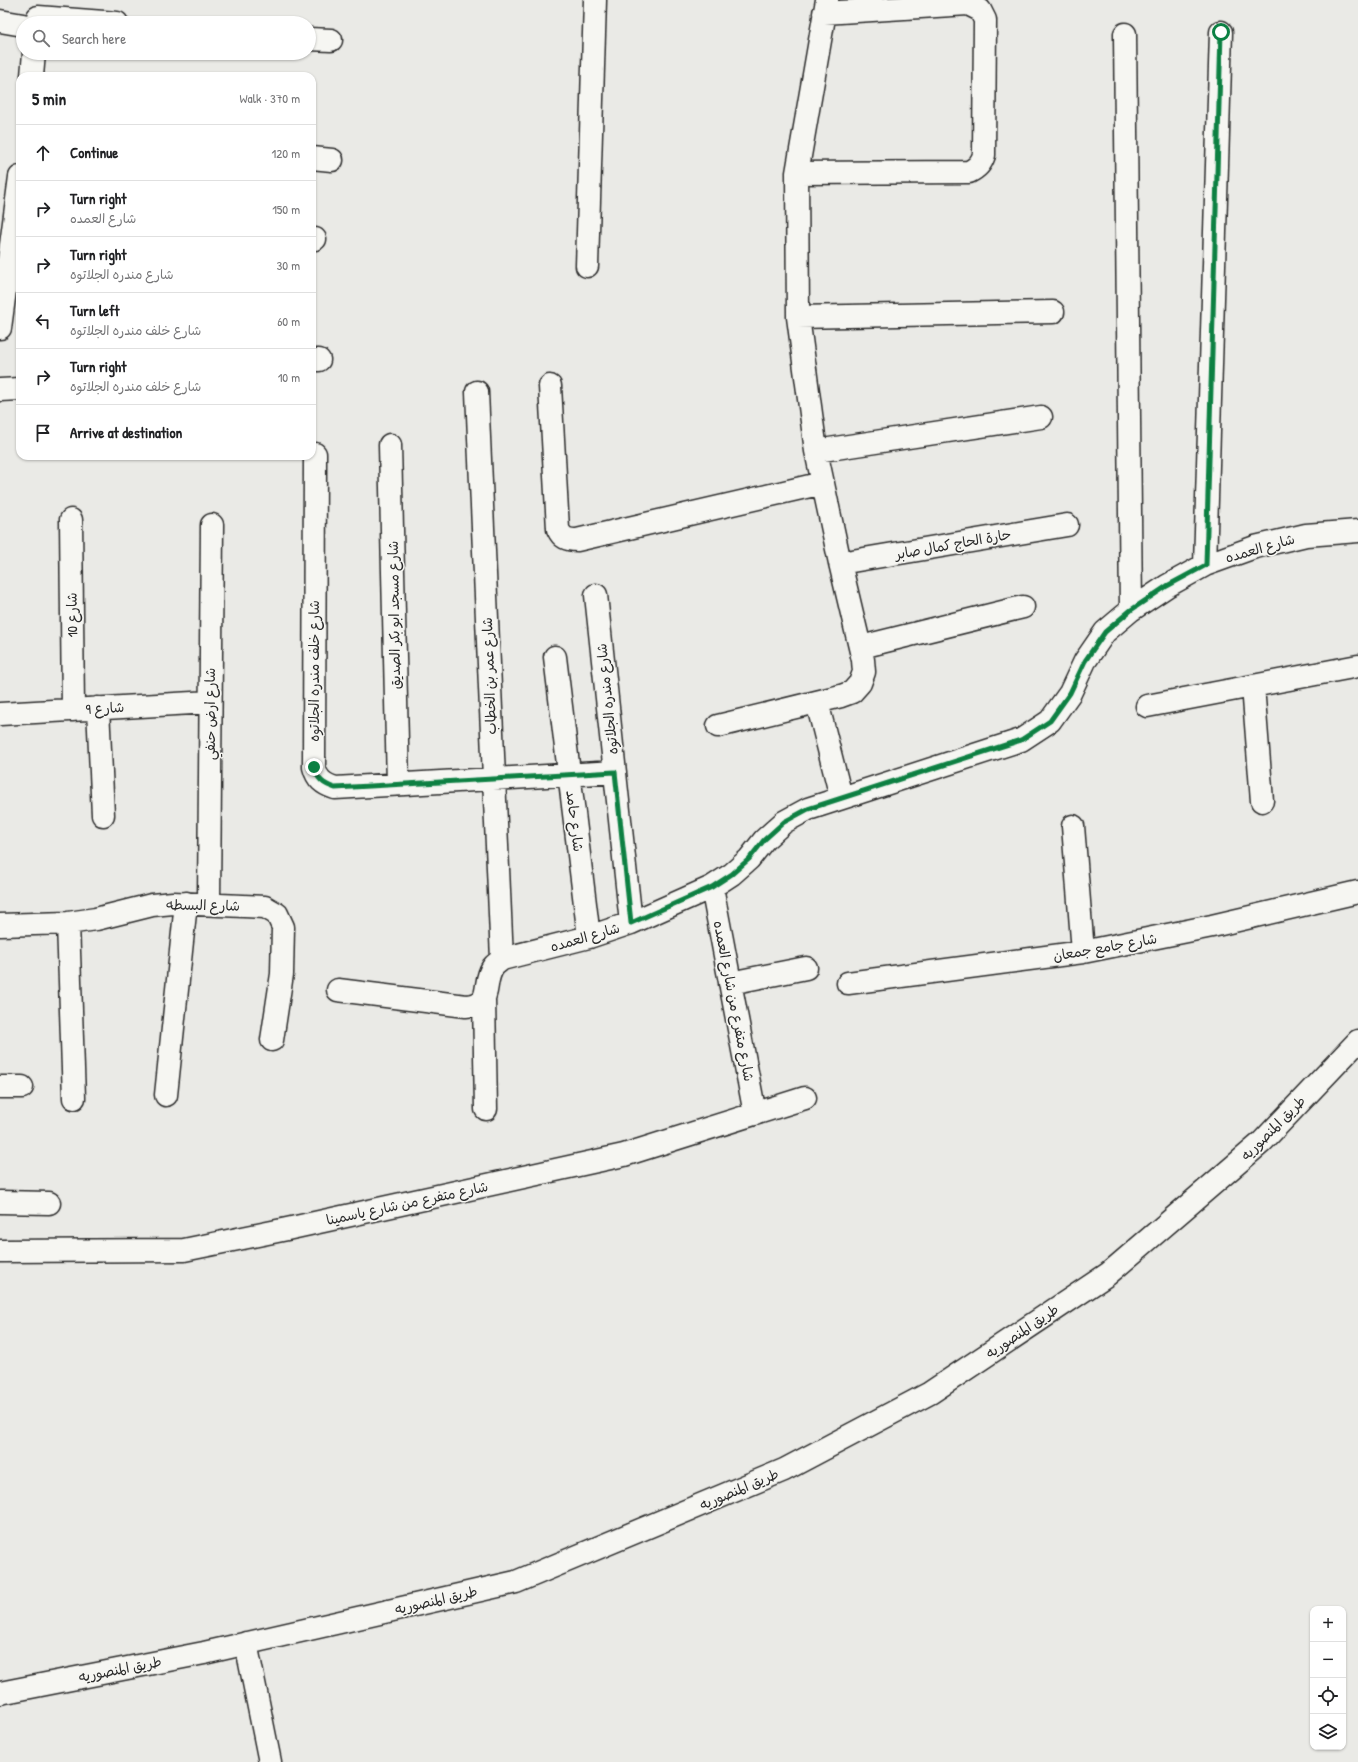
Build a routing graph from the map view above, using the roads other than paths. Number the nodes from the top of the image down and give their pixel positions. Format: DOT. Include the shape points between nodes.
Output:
graph roads {
  1 [pos="595,0"];
  2 [pos="825,7"];
  3 [pos="16,19"];
  4 [pos="0,21"];
  5 [pos="1221,32"];
  6 [pos="1125,34"];
  7 [pos="316,39"];
  8 [pos="331,40"];
  9 [pos="33,60"];
  10 [pos="32,72"];
  11 [pos="797,173"];
  12 [pos="16,228"];
  13 [pos="587,266"];
  14 [pos="1053,312"];
  15 [pos="798,317"];
  16 [pos="0,328"];
  17 [pos="550,386"];
  18 [pos="16,389"];
  19 [pos="0,390"];
  20 [pos="477,392"];
  21 [pos="1041,417"];
  22 [pos="390,445"];
  23 [pos="816,451"];
  24 [pos="315,460"];
  25 [pos="823,483"];
  26 [pos="70,520"];
  27 [pos="212,525"];
  28 [pos="1067,525"];
  29 [pos="1358,531"];
  30 [pos="840,563"];
  31 [pos="1206,565"];
  32 [pos="596,595"];
  33 [pos="1023,607"];
  34 [pos="1131,610"];
  35 [pos="861,647"];
  36 [pos="555,658"];
  37 [pos="1358,666"];
  38 [pos="1253,686"];
  39 [pos="210,702"];
  40 [pos="818,702"];
  41 [pos="1147,706"];
  42 [pos="98,708"];
  43 [pos="73,710"];
  44 [pos="0,714"];
  45 [pos="718,726"];
  46 [pos="615,772"];
  47 [pos="569,774"];
  48 [pos="494,779"];
  49 [pos="398,784"];
  50 [pos="841,797"];
  51 [pos="1262,802"];
  52 [pos="103,815"];
  53 [pos="1073,826"];
  54 [pos="712,887"];
  55 [pos="1358,892"];
  56 [pos="186,903"];
  57 [pos="209,904"];
  58 [pos="68,923"];
  59 [pos="631,923"];
  60 [pos="0,925"];
  61 [pos="589,937"];
  62 [pos="1083,952"];
  63 [pos="502,959"];
  64 [pos="806,968"];
  65 [pos="730,983"];
  66 [pos="848,983"];
  67 [pos="338,990"];
  68 [pos="484,999"];
  69 [pos="272,1040"];
  70 [pos="1358,1041"];
  71 [pos="0,1087"];
  72 [pos="22,1087"];
  73 [pos="166,1095"];
  74 [pos="74,1098"];
  75 [pos="805,1098"];
  76 [pos="486,1109"];
  77 [pos="755,1114"];
  78 [pos="0,1202"];
  79 [pos="49,1203"];
  80 [pos="0,1251"];
  81 [pos="246,1643"];
  82 [pos="0,1693"];
  83 [pos="270,1762"];
  1 -- 13 [label="street"];
  2 -- 11 [label="street"];
  2 -- 11 [label="street" via="968,4 980,10 985,20 984,155 981,162 969,172"];
  3 -- 4 [label="street"];
  5 -- 31 [label="street"];
  6 -- 34 [label="street"];
  7 -- 8 [label="street"];
  9 -- 10 [label="street"];
  11 -- 15 [label="street"];
  12 -- 16 [label="street"];
  14 -- 15 [label="street"];
  15 -- 23 [label="street"];
  17 -- 25 [label="street" via="558,529 568,540"];
  18 -- 19 [label="street"];
  20 -- 48 [label="street, شارع عمر بن الخطاب"];
  21 -- 23 [label="street"];
  22 -- 49 [label="street, شارع مسجد ابو بكر الصديق"];
  23 -- 25 [label="street"];
  24 -- 49 [label="street, شارع خلف مندره الجلاتوه" via="316,775 320,781 335,788"];
  25 -- 30 [label="street"];
  26 -- 43 [label="street, شارع 10"];
  27 -- 39 [label="street, شارع ارض حنفي"];
  28 -- 30 [label="street, حارة الحاج كمال صابر"];
  29 -- 31 [label="street, شارع العمده" via="1291,538 1255,547"];
  30 -- 35 [label="street"];
  31 -- 34 [label="street, شارع العمده" via="1167,586"];
  32 -- 46 [label="street, شارع مندره الجلاتوه"];
  33 -- 35 [label="street"];
  34 -- 50 [label="street, شارع العمده" via="1105,632 1085,661 1070,693 1050,721 1021,740"];
  35 -- 40 [label="street" via="864,672 860,683 852,692"];
  36 -- 47 [label="street, شارع حامد"];
  37 -- 38 [label="street"];
  38 -- 41 [label="street"];
  38 -- 51 [label="street"];
  39 -- 42 [label="street, شارع 9"];
  39 -- 57 [label="street, شارع ارض حنفي"];
  40 -- 45 [label="street"];
  40 -- 50 [label="street"];
  42 -- 43 [label="street, شارع 9"];
  42 -- 52 [label="street"];
  43 -- 44 [label="street, شارع 9"];
  46 -- 47 [label="street, شارع خلف مندره الجلاتوه"];
  46 -- 59 [label="street, شارع مندره الجلاتوه"];
  47 -- 48 [label="street, شارع خلف مندره الجلاتوه"];
  47 -- 61 [label="street, شارع حامد"];
  48 -- 49 [label="street, شارع خلف مندره الجلاتوه"];
  48 -- 63 [label="street, شارع عمر بن الخطاب"];
  50 -- 54 [label="street, شارع العمده" via="808,809 784,822 764,840 749,859"];
  53 -- 62 [label="street"];
  54 -- 59 [label="street, شارع العمده"];
  54 -- 65 [label="street, شارع متفرع من شارع العمده"];
  55 -- 62 [label="street, شارع جامع جمعان" via="1212,926"];
  56 -- 57 [label="street, شارع البسطه"];
  56 -- 58 [label="street, شارع البسطه" via="152,905 96,920"];
  56 -- 73 [label="street"];
  57 -- 69 [label="street, شارع البسطه" via="265,907 277,914 281,920 282,974"];
  58 -- 60 [label="street, شارع البسطه"];
  58 -- 74 [label="street"];
  59 -- 61 [label="street, شارع العمده"];
  61 -- 63 [label="street, شارع العمده"];
  62 -- 66 [label="street, شارع جامع جمعان"];
  63 -- 68 [label="street" via="493,967 488,978"];
  64 -- 65 [label="street"];
  65 -- 77 [label="street, شارع متفرع من شارع العمده"];
  67 -- 68 [label="street" via="466,1006 476,1005"];
  68 -- 76 [label="street"];
  70 -- 81 [label="street, طريق المنصوريه" via="1262,1142 1108,1274 930,1393 784,1470 516,1582"];
  71 -- 72 [label="street"];
  75 -- 77 [label="street, شارع متفرع من شارع ياسمينا"];
  77 -- 80 [label="street, شارع متفرع من شارع ياسمينا" via="624,1155 184,1250"];
  78 -- 79 [label="street"];
  81 -- 82 [label="street, طريق المنصوريه"];
  81 -- 83 [label="street"];
}
